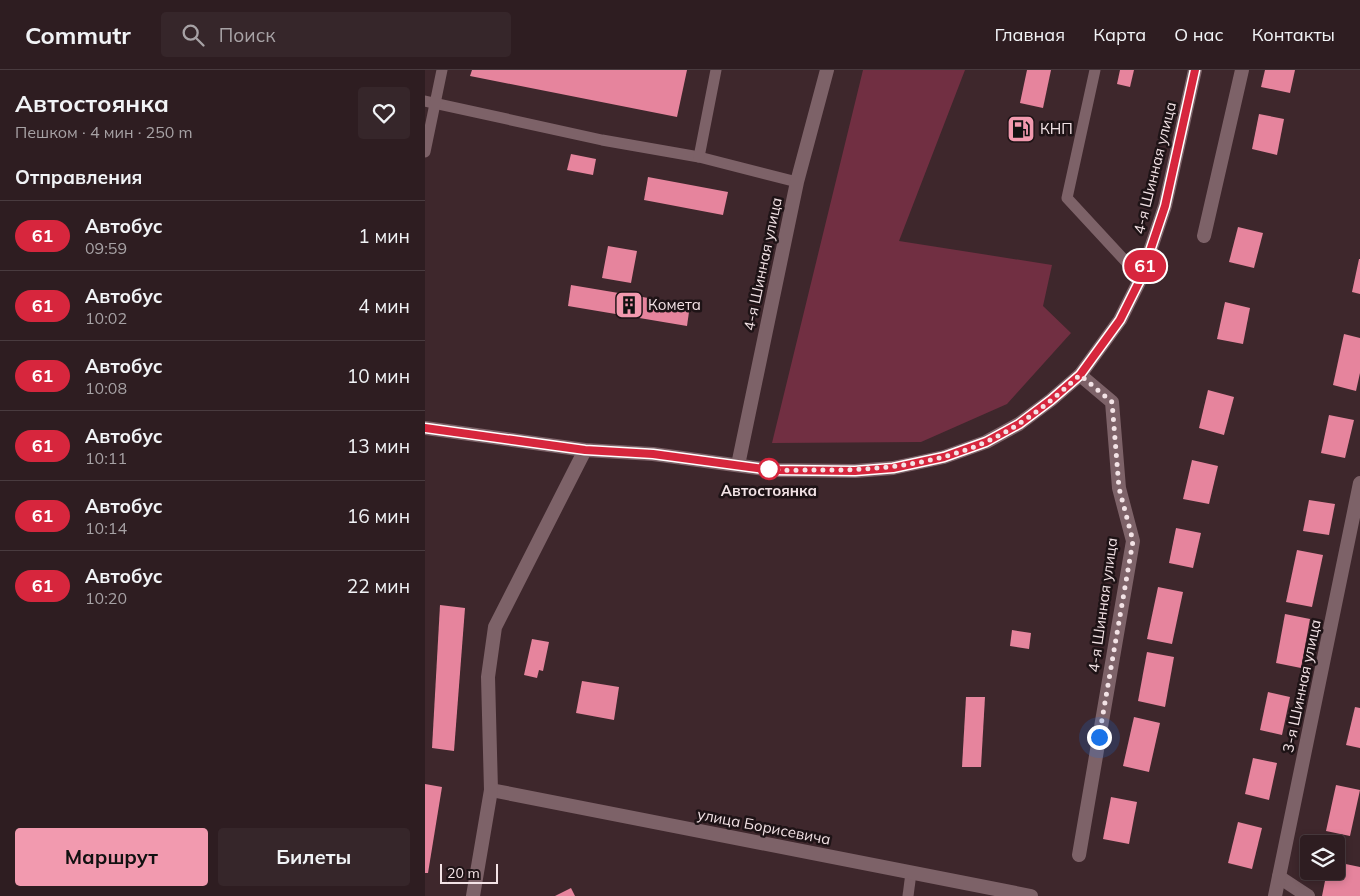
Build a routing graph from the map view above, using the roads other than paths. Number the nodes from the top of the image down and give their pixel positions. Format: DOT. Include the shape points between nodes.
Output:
graph roads {
  1 [pos="442,70"];
  2 [pos="716,70"];
  3 [pos="827,70"];
  4 [pos="1095,70"];
  5 [pos="1195,70"];
  6 [pos="1243,70"];
  7 [pos="430,102"];
  8 [pos="425,152"];
  9 [pos="699,157"];
  10 [pos="797,182"];
  11 [pos="1204,236"];
  12 [pos="1141,278"];
  13 [pos="1080,375"];
  14 [pos="425,428"];
  15 [pos="585,450"];
  16 [pos="738,465"];
  17 [pos="1360,483"];
  18 [pos="491,790"];
  19 [pos="1079,855"];
  20 [pos="911,873"];
  21 [pos="1279,877"];
  22 [pos="473,896"];
  23 [pos="907,896"];
  24 [pos="1031,896"];
  25 [pos="1275,896"];
  26 [pos="1308,896"];
  1 -- 7 [label="lane"];
  2 -- 9 [label="lane"];
  3 -- 10 [label="street, 4-я Шинная улица"];
  4 -- 12 [label="lane" via="1067,198"];
  5 -- 12 [label="street, 4-я Шинная улица" via="1165,206"];
  6 -- 11 [label="street"];
  7 -- 8 [label="lane"];
  7 -- 9 [label="lane" via="602,140"];
  9 -- 10 [label="lane"];
  10 -- 16 [label="street, 4-я Шинная улица"];
  12 -- 13 [label="street, 4-я Шинная улица" via="1120,320"];
  13 -- 16 [label="street, 4-я Шинная улица" via="1019,424 986,442 944,457 893,468 855,471 771,470"];
  13 -- 19 [label="street, 4-я Шинная улица" via="1112,402 1119,488 1133,541"];
  14 -- 15 [label="street, 4-я Шинная улица"];
  15 -- 16 [label="street, 4-я Шинная улица" via="653,454"];
  15 -- 18 [label="street" via="495,627 488,678"];
  17 -- 21 [label="street, 3-я Шинная улица"];
  18 -- 20 [label="street, улица Борисевича"];
  18 -- 22 [label="street"];
  20 -- 23 [label="lane"];
  20 -- 24 [label="street, улица Борисевича"];
  21 -- 25 [label="street, 3-я Шинная улица"];
  21 -- 26 [label="street"];
}
